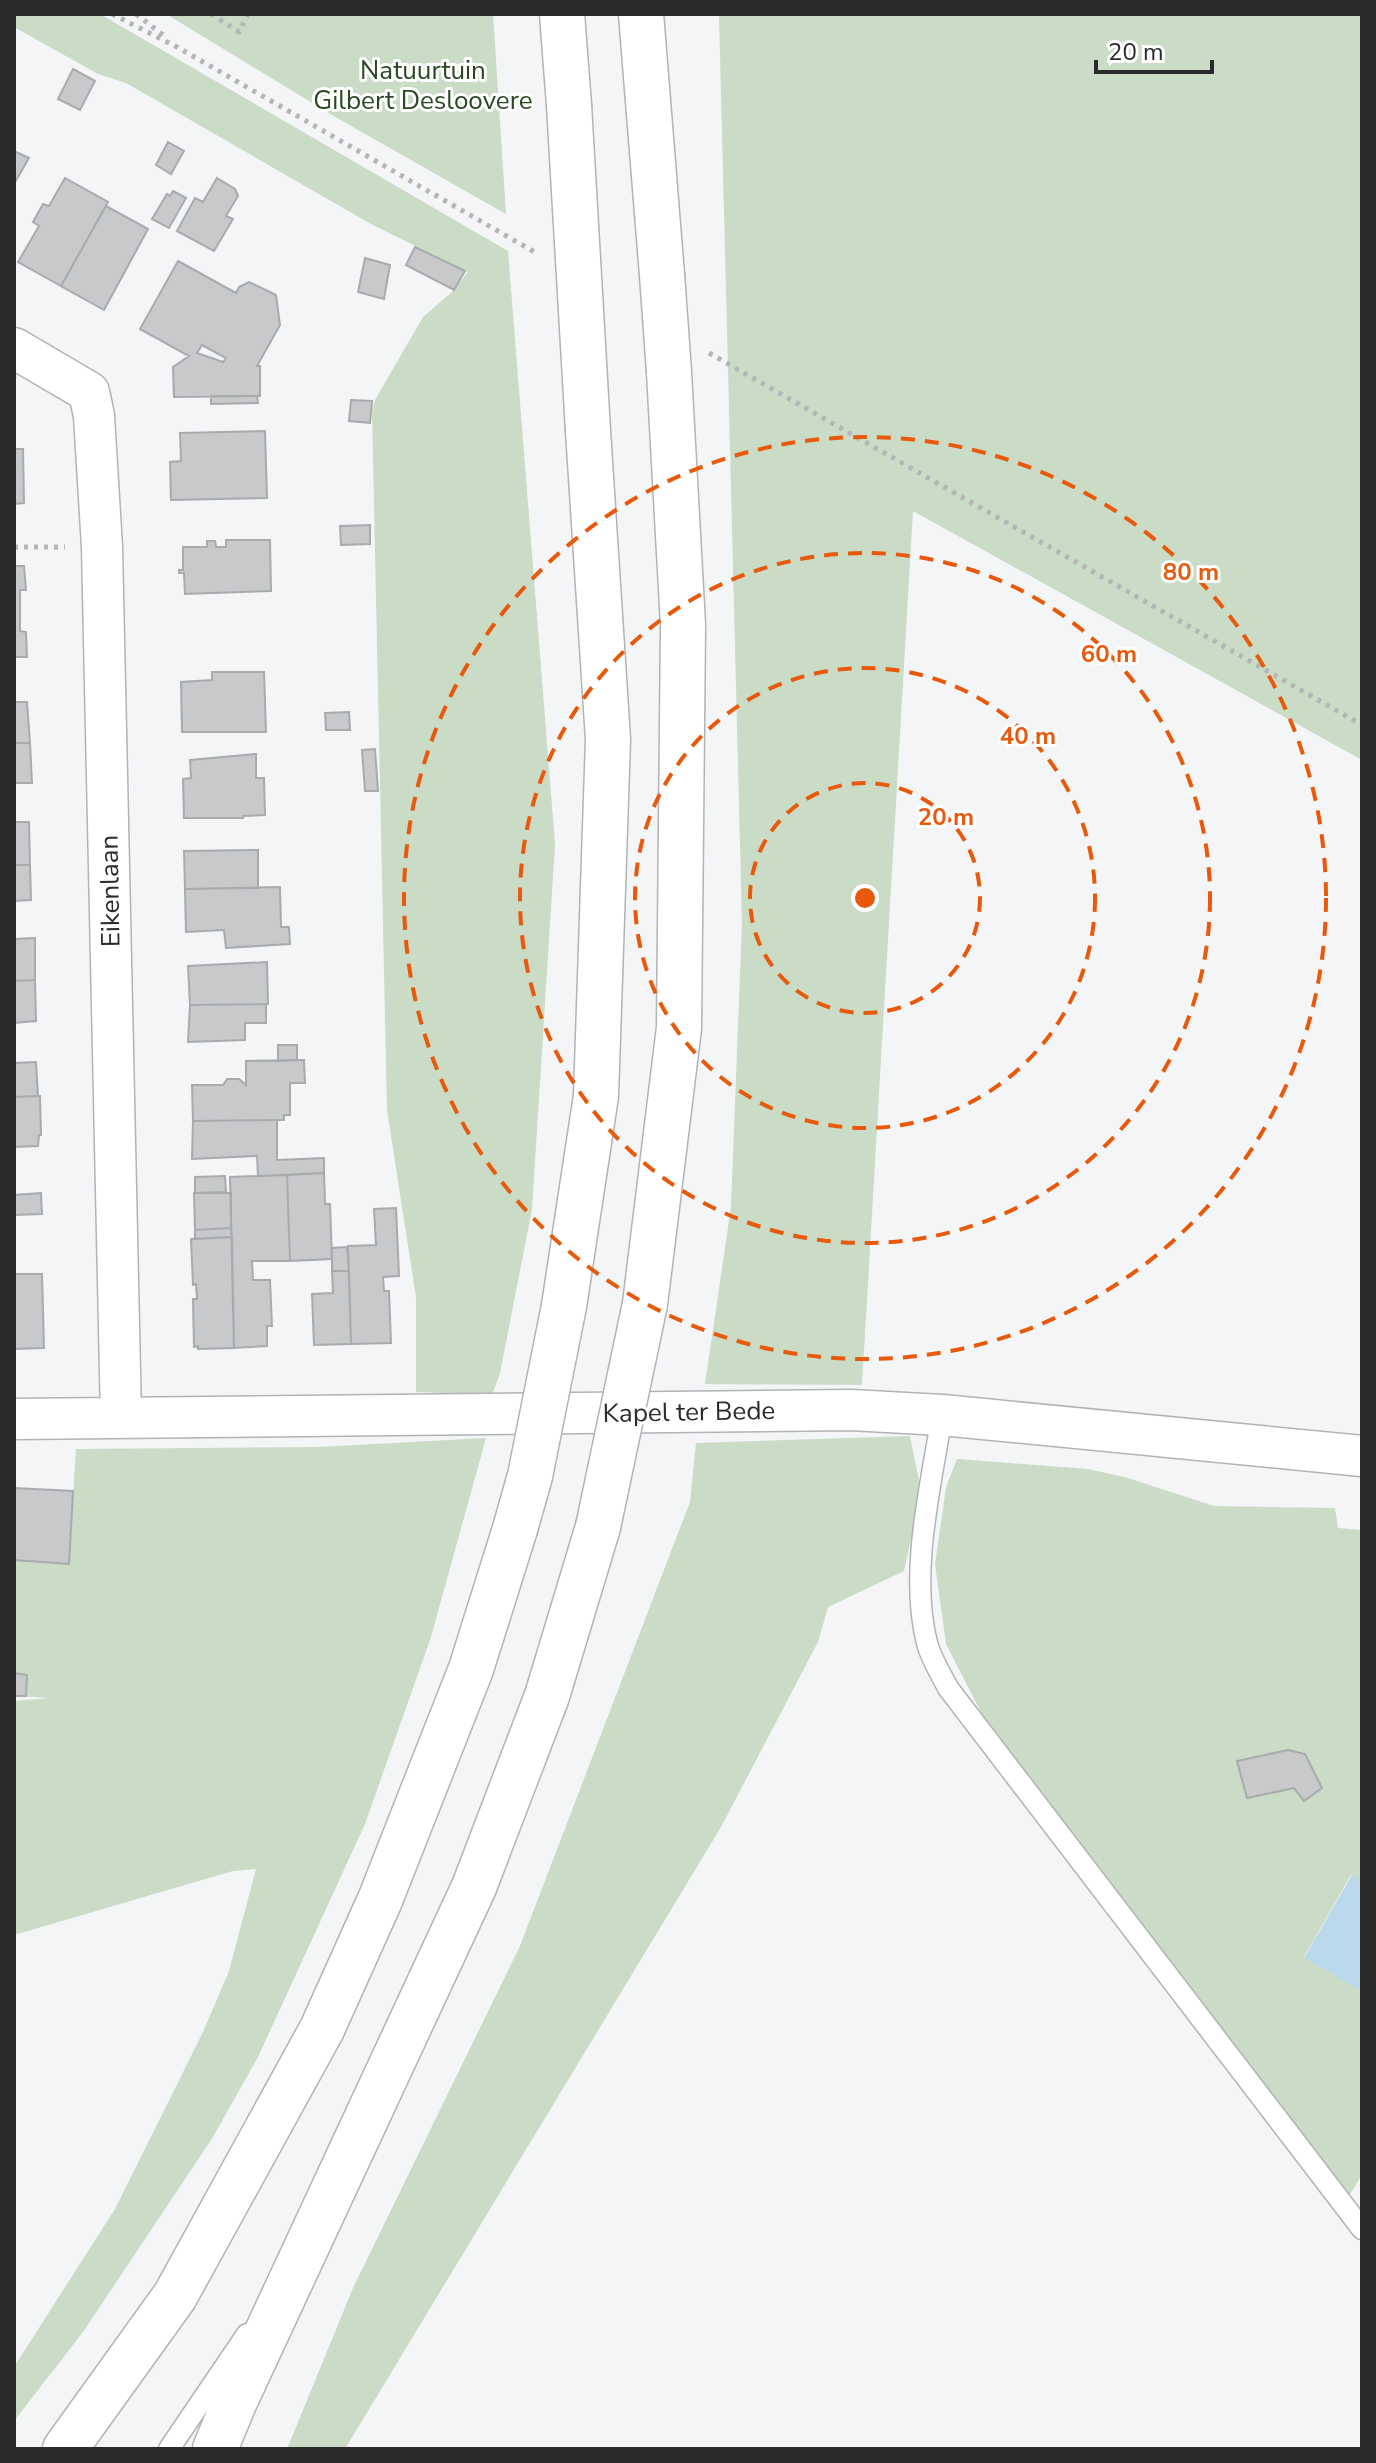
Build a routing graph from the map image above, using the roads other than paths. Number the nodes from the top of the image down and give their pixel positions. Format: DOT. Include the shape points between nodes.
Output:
graph roads {
  1 [pos="562,14"];
  2 [pos="641,14"];
  3 [pos="672,14"];
  4 [pos="647,92"];
  5 [pos="14,348"];
  6 [pos="942,1415"];
  7 [pos="121,1418"];
  8 [pos="14,1419"];
  9 [pos="1362,1456"];
  10 [pos="1362,2229"];
  11 [pos="311,2238"];
  12 [pos="65,2449"];
  13 [pos="169,2449"];
  14 [pos="215,2449"];
  15 [pos="243,2449"];
  1 -- 12 [label="highway, bridge" via="608,755 596,1096 564,1306 530,1476 471,1669 380,1900 322,2029 175,2296"];
  2 -- 4 [label="highway"];
  3 -- 4 [label="highway"];
  4 -- 11 [label="highway, bridge" via="683,625 679,1028 645,1304 598,1527 547,1696 474,1887"];
  5 -- 7 [label="street, Eikenlaan" via="89,392 94,416 102,547"];
  6 -- 7 [label="street, Kapel ter Bede" via="704,1410"];
  6 -- 9 [label="street, Kapel ter Bede"];
  6 -- 10 [label="lane" via="919,1600 927,1646 948,1688"];
  7 -- 8 [label="street, Kapel ter Bede"];
  11 -- 13 [label="lane"];
  11 -- 14 [label="highway"];
  11 -- 15 [label="highway" via="307,2288"];
}
